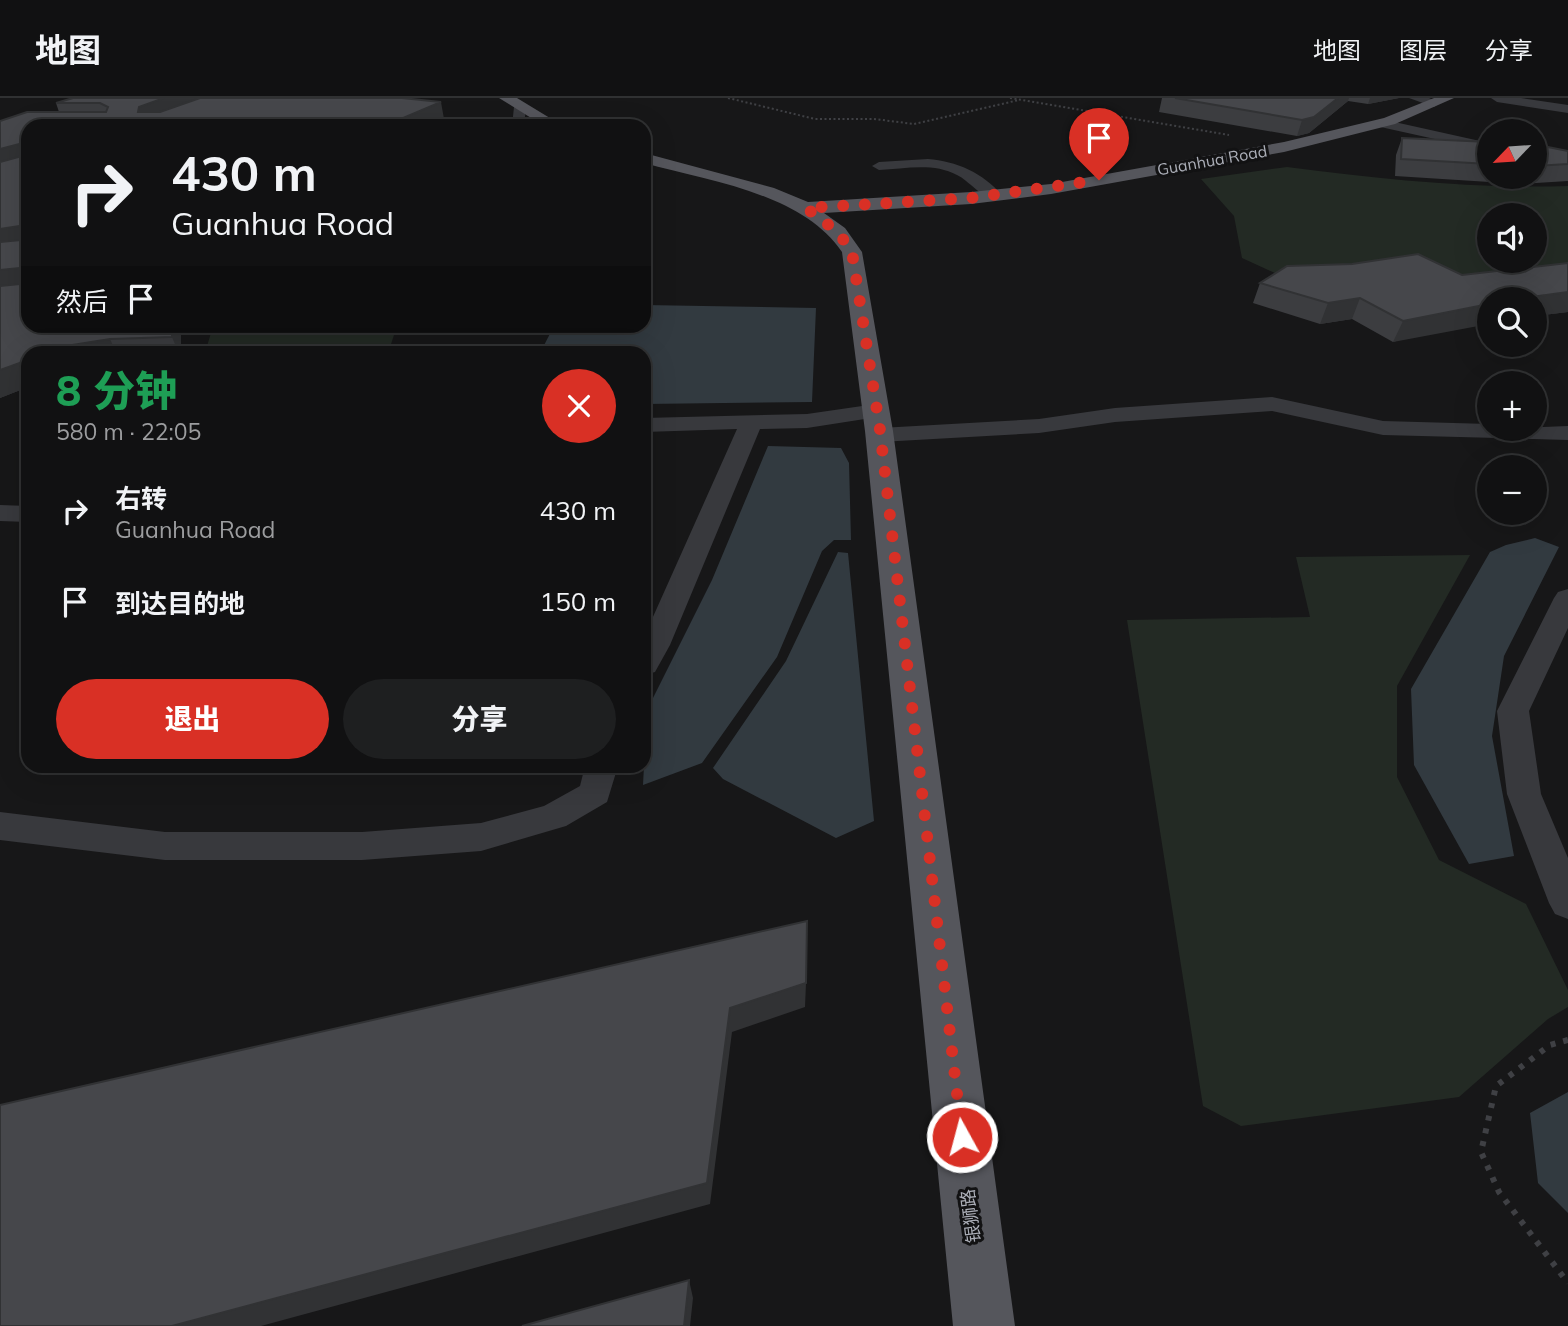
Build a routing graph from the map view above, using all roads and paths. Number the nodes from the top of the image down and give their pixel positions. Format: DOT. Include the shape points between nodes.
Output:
graph roads {
  1 [pos="728,98"];
  2 [pos="1010,98"];
  3 [pos="1415,98"];
  4 [pos="1497,98"];
  5 [pos="1019,100"];
  6 [pos="513,101"];
  7 [pos="1440,101"];
  8 [pos="1568,109"];
  9 [pos="517,119"];
  10 [pos="543,119"];
  11 [pos="1381,124"];
  12 [pos="1232,136"];
  13 [pos="1477,144"];
  14 [pos="651,160"];
  15 [pos="878,166"];
  16 [pos="994,195"];
  17 [pos="806,208"];
  18 [pos="751,423"];
  19 [pos="878,423"];
  20 [pos="651,425"];
  21 [pos="1568,433"];
  22 [pos="0,513"];
  23 [pos="21,514"];
  24 [pos="1568,598"];
  25 [pos="651,652"];
  26 [pos="600,773"];
  27 [pos="0,826"];
  28 [pos="1568,903"];
  29 [pos="1568,1040"];
  30 [pos="1568,1283"];
  31 [pos="984,1326"];
  1 -- 5 [label="path" via="815,119 914,124"];
  2 -- 5 [label="path"];
  3 -- 7 [label="street"];
  4 -- 8 [label="street"];
  5 -- 12 [label="path"];
  6 -- 9 [label="street"];
  6 -- 10 [label="main road"];
  7 -- 11 [label="main road, Guanhua Road"];
  11 -- 13 [label="street"];
  11 -- 16 [label="main road, Guanhua Road" via="1284,147"];
  14 -- 17 [label="main road, Guanhua Road" via="767,192"];
  15 -- 16 [label="street" via="944,163 971,175"];
  16 -- 17 [label="main road, Guanhua Road"];
  17 -- 19 [label="main road, 银狮路" via="838,232 852,252"];
  18 -- 19 [label="street"];
  18 -- 20 [label="street"];
  18 -- 25 [label="street"];
  19 -- 21 [label="street" via="1039,426 1115,415 1272,404 1383,428"];
  19 -- 31 [label="main road, 银狮路"];
  22 -- 23 [label="street"];
  24 -- 28 [label="street" via="1513,711 1524,794"];
  26 -- 27 [label="street" via="595,793 554,817 481,837 362,846 165,846"];
  29 -- 30 [label="path" via="1550,1045 1496,1086 1481,1152 1499,1192"];
}
